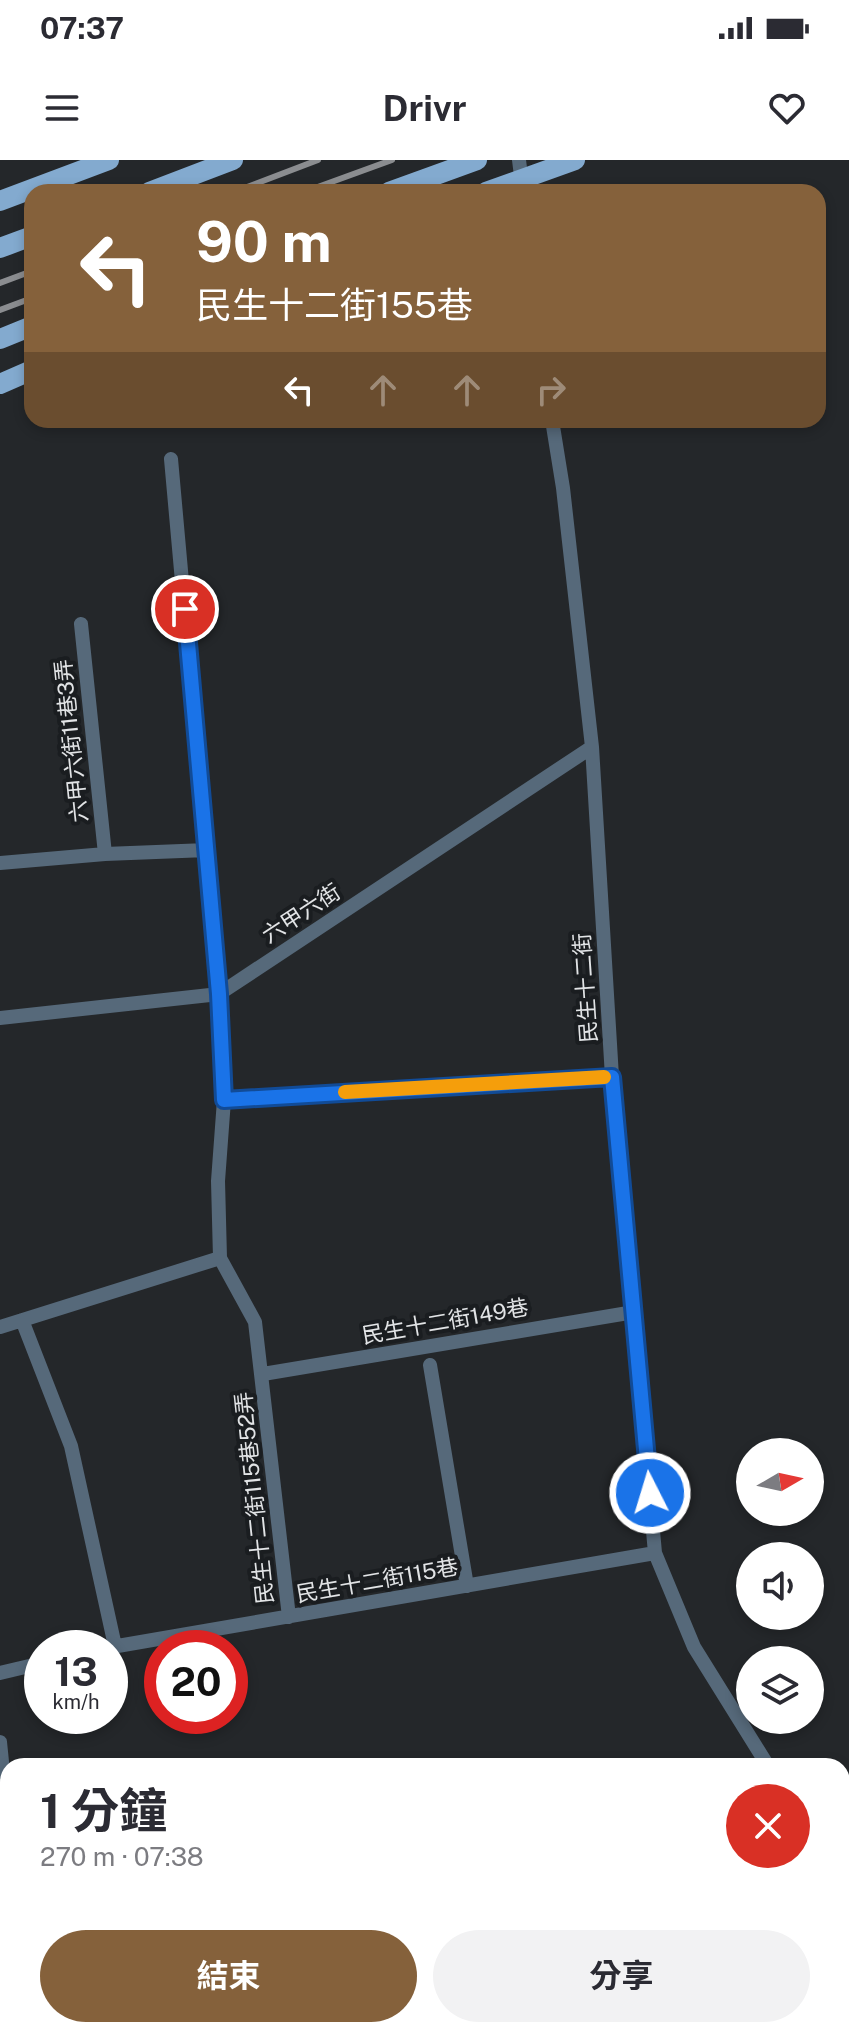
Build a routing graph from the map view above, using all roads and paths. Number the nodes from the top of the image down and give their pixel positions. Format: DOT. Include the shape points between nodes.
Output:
graph roads {
  1 [pos="109,160"];
  2 [pos="233,160"];
  3 [pos="477,160"];
  4 [pos="575,160"];
  5 [pos="521,177"];
  6 [pos="45,184"];
  7 [pos="170,184"];
  8 [pos="411,184"];
  9 [pos="24,192"];
  10 [pos="0,201"];
  11 [pos="24,239"];
  12 [pos="0,248"];
  13 [pos="24,329"];
  14 [pos="0,339"];
  15 [pos="24,374"];
  16 [pos="0,384"];
  17 [pos="553,428"];
  18 [pos="171,459"];
  19 [pos="81,624"];
  20 [pos="592,747"];
  21 [pos="207,850"];
  22 [pos="105,854"];
  23 [pos="0,863"];
  24 [pos="219,994"];
  25 [pos="0,1018"];
  26 [pos="612,1077"];
  27 [pos="224,1100"];
  28 [pos="220,1258"];
  29 [pos="634,1312"];
  30 [pos="22,1320"];
  31 [pos="0,1327"];
  32 [pos="430,1365"];
  33 [pos="263,1374"];
  34 [pos="655,1553"];
  35 [pos="467,1586"];
  36 [pos="289,1617"];
  37 [pos="107,1630"];
  38 [pos="128,1644"];
  39 [pos="24,1667"];
  40 [pos="0,1673"];
  41 [pos="763,1758"];
  1 -- 6 [label="main road"];
  2 -- 7 [label="main road"];
  3 -- 8 [label="main road"];
  4 -- 5 [label="main road"];
  9 -- 10 [label="main road"];
  11 -- 12 [label="main road"];
  13 -- 14 [label="main road"];
  15 -- 16 [label="main road"];
  17 -- 20 [label="lane, 民生十二街"];
  18 -- 21 [label="lane"];
  19 -- 22 [label="lane, 六甲六街11巷3弄"];
  20 -- 24 [label="lane, 六甲六街"];
  20 -- 26 [label="lane, 民生十二街"];
  21 -- 22 [label="lane"];
  21 -- 24 [label="lane"];
  22 -- 23 [label="lane"];
  24 -- 25 [label="lane, 六甲六街"];
  24 -- 27 [label="lane"];
  26 -- 27 [label="lane"];
  26 -- 29 [label="lane, 民生十二街"];
  27 -- 28 [label="lane"];
  28 -- 30 [label="lane"];
  28 -- 33 [label="lane, 民生十二街115巷52弄" via="255,1322"];
  29 -- 33 [label="lane, 民生十二街149巷"];
  29 -- 34 [label="lane, 民生十二街"];
  30 -- 31 [label="lane"];
  30 -- 37 [label="lane" via="71,1446"];
  32 -- 35 [label="lane"];
  33 -- 36 [label="lane, 民生十二街115巷52弄"];
  34 -- 35 [label="lane, 民生十二街115巷"];
  34 -- 41 [label="lane, 民生十二街" via="694,1647"];
  35 -- 36 [label="lane, 民生十二街115巷"];
  36 -- 38 [label="lane, 民生十二街115巷"];
  39 -- 40 [label="lane"];
}
